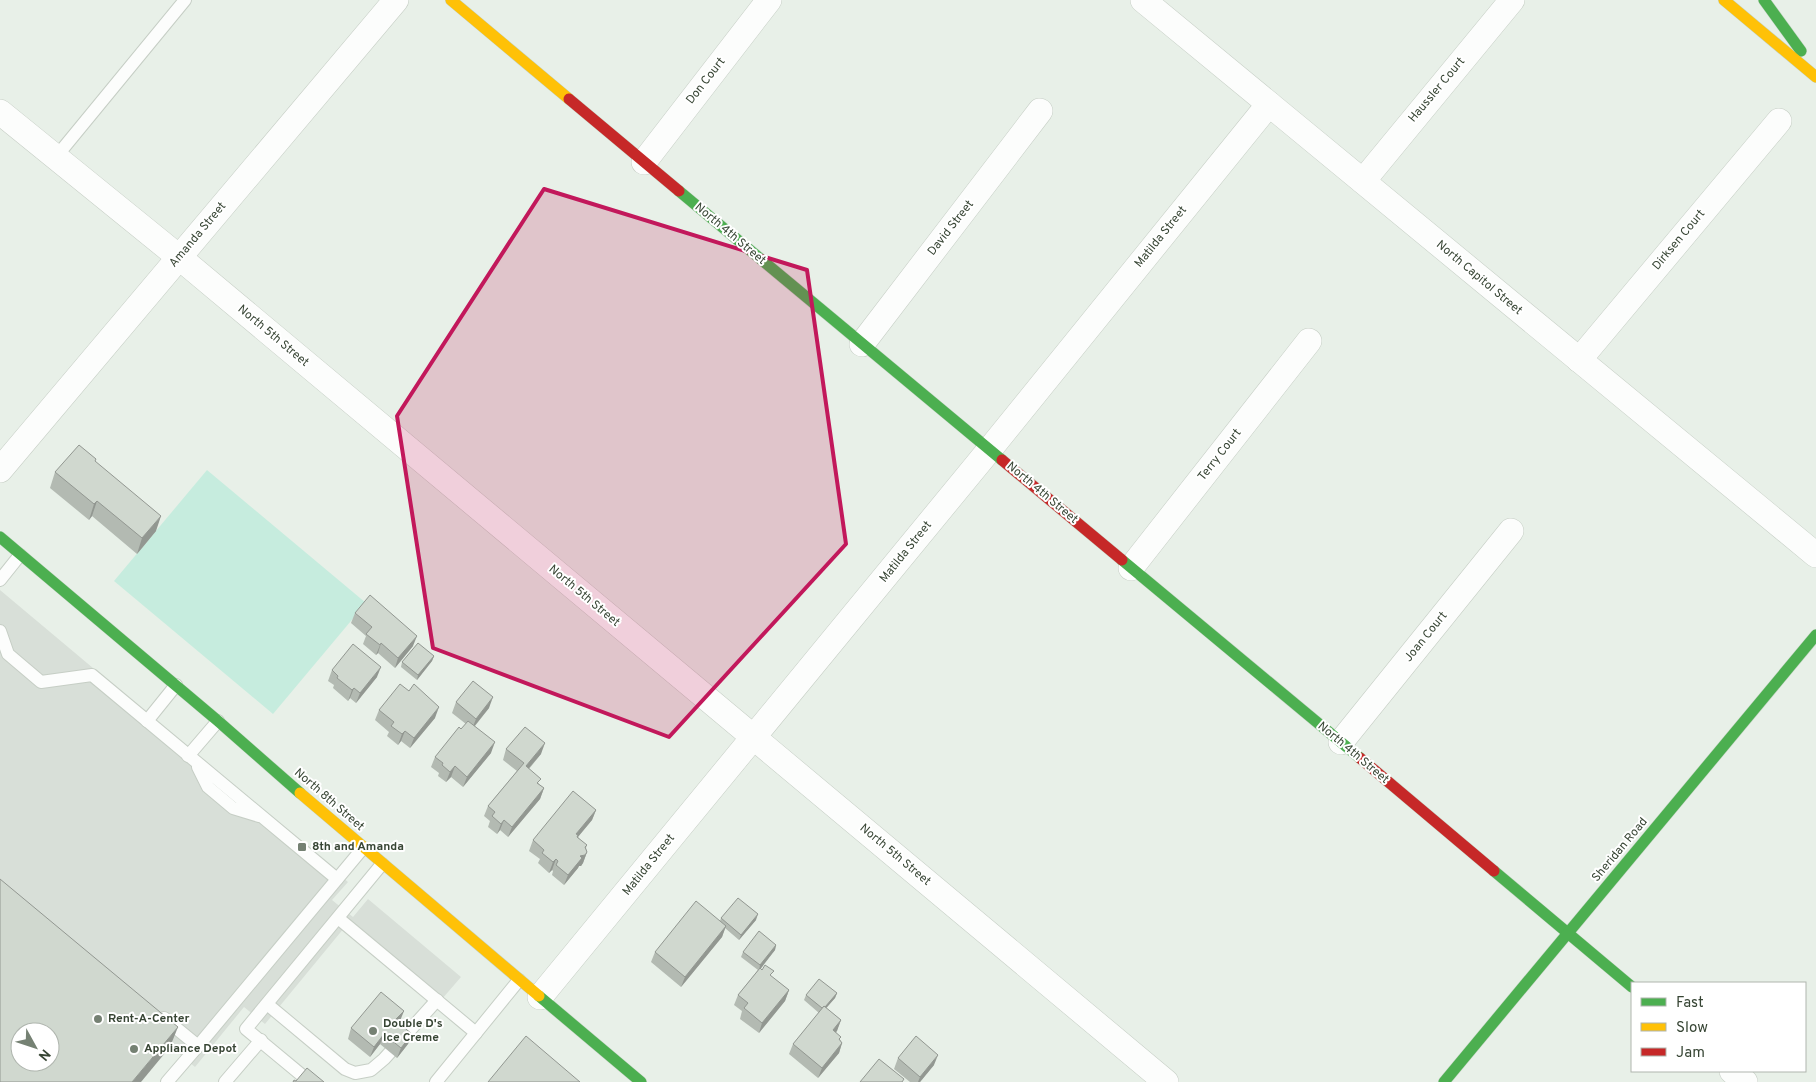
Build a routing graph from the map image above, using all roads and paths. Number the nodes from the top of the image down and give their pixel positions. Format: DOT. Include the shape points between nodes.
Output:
graph roads {
  1 [pos="185,0"];
  2 [pos="396,0"];
  3 [pos="451,0"];
  4 [pos="769,0"];
  5 [pos="1143,0"];
  6 [pos="1512,0"];
  7 [pos="1724,0"];
  8 [pos="1764,0"];
  9 [pos="1816,72"];
  10 [pos="1816,77"];
  11 [pos="1269,104"];
  12 [pos="0,112"];
  13 [pos="1040,112"];
  14 [pos="1779,121"];
  15 [pos="56,158"];
  16 [pos="644,162"];
  17 [pos="1362,181"];
  18 [pos="180,258"];
  19 [pos="1309,341"];
  20 [pos="862,344"];
  21 [pos="1579,360"];
  22 [pos="990,449"];
  23 [pos="0,470"];
  24 [pos="1511,531"];
  25 [pos="0,537"];
  26 [pos="1816,554"];
  27 [pos="20,555"];
  28 [pos="1131,568"];
  29 [pos="0,580"];
  30 [pos="0,631"];
  31 [pos="1816,635"];
  32 [pos="176,685"];
  33 [pos="146,720"];
  34 [pos="218,721"];
  35 [pos="754,738"];
  36 [pos="1341,742"];
  37 [pos="192,759"];
  38 [pos="363,848"];
  39 [pos="382,864"];
  40 [pos="337,879"];
  41 [pos="338,918"];
  42 [pos="1568,934"];
  43 [pos="519,980"];
  44 [pos="1631,986"];
  45 [pos="540,998"];
  46 [pos="437,1000"];
  47 [pos="267,1004"];
  48 [pos="158,1012"];
  49 [pos="476,1033"];
  50 [pos="261,1040"];
  51 [pos="198,1046"];
  52 [pos="1733,1072"];
  53 [pos="167,1082"];
  54 [pos="225,1082"];
  55 [pos="310,1082"];
  56 [pos="436,1082"];
  57 [pos="641,1082"];
  58 [pos="1166,1082"];
  59 [pos="1444,1082"];
  60 [pos="1745,1082"];
  1 -- 15 [label="lane"];
  2 -- 18 [label="street, Amanda Street"];
  3 -- 16 [label="main road, North 4th Street"];
  4 -- 16 [label="street, Don Court"];
  5 -- 11 [label="street, North Capitol Street"];
  6 -- 17 [label="street, Haussler Court"];
  7 -- 10 [label="main road"];
  8 -- 9 [label="main road"];
  11 -- 17 [label="street, North Capitol Street"];
  11 -- 22 [label="street, Matilda Street"];
  12 -- 15 [label="street, North 5th Street"];
  13 -- 20 [label="street, David Street"];
  14 -- 21 [label="street, Dirksen Court"];
  15 -- 18 [label="street, North 5th Street"];
  16 -- 20 [label="main road, North 4th Street"];
  17 -- 21 [label="street, North Capitol Street"];
  18 -- 23 [label="street, Amanda Street"];
  18 -- 35 [label="street, North 5th Street"];
  19 -- 28 [label="street, Terry Court"];
  20 -- 22 [label="main road, North 4th Street"];
  21 -- 26 [label="street, North Capitol Street"];
  22 -- 28 [label="main road, North 4th Street"];
  22 -- 35 [label="street, Matilda Street"];
  24 -- 36 [label="street, Joan Court"];
  25 -- 27 [label="main road, North 8th Street"];
  27 -- 29 [label="lane"];
  27 -- 32 [label="main road, North 8th Street"];
  28 -- 36 [label="main road, North 4th Street"];
  30 -- 33 [label="lane" via="8,654 41,682 92,675"];
  31 -- 42 [label="main road, Sheridan Road"];
  32 -- 33 [label="lane"];
  32 -- 34 [label="main road, North 8th Street"];
  33 -- 37 [label="lane"];
  34 -- 37 [label="lane"];
  34 -- 38 [label="main road, North 8th Street"];
  35 -- 45 [label="street, Matilda Street"];
  35 -- 58 [label="street, North 5th Street"];
  36 -- 42 [label="main road, North 4th Street"];
  37 -- 40 [label="lane"];
  38 -- 39 [label="main road, North 8th Street"];
  38 -- 40 [label="lane"];
  39 -- 41 [label="lane"];
  39 -- 43 [label="main road, North 8th Street"];
  40 -- 51 [label="lane"];
  41 -- 46 [label="lane"];
  41 -- 47 [label="lane"];
  42 -- 44 [label="main road, North 4th Street"];
  42 -- 59 [label="main road, Sheridan Road"];
  43 -- 45 [label="main road, North 8th Street"];
  43 -- 49 [label="lane"];
  45 -- 57 [label="main road, North 8th Street"];
  46 -- 47 [label="lane" via="384,1059 371,1070 355,1072 345,1069"];
  46 -- 49 [label="lane"];
  47 -- 50 [label="lane" via="246,1029"];
  48 -- 51 [label="lane"];
  49 -- 56 [label="lane"];
  50 -- 54 [label="lane"];
  50 -- 55 [label="lane"];
  51 -- 53 [label="lane"];
  52 -- 60 [label="street"];
}
